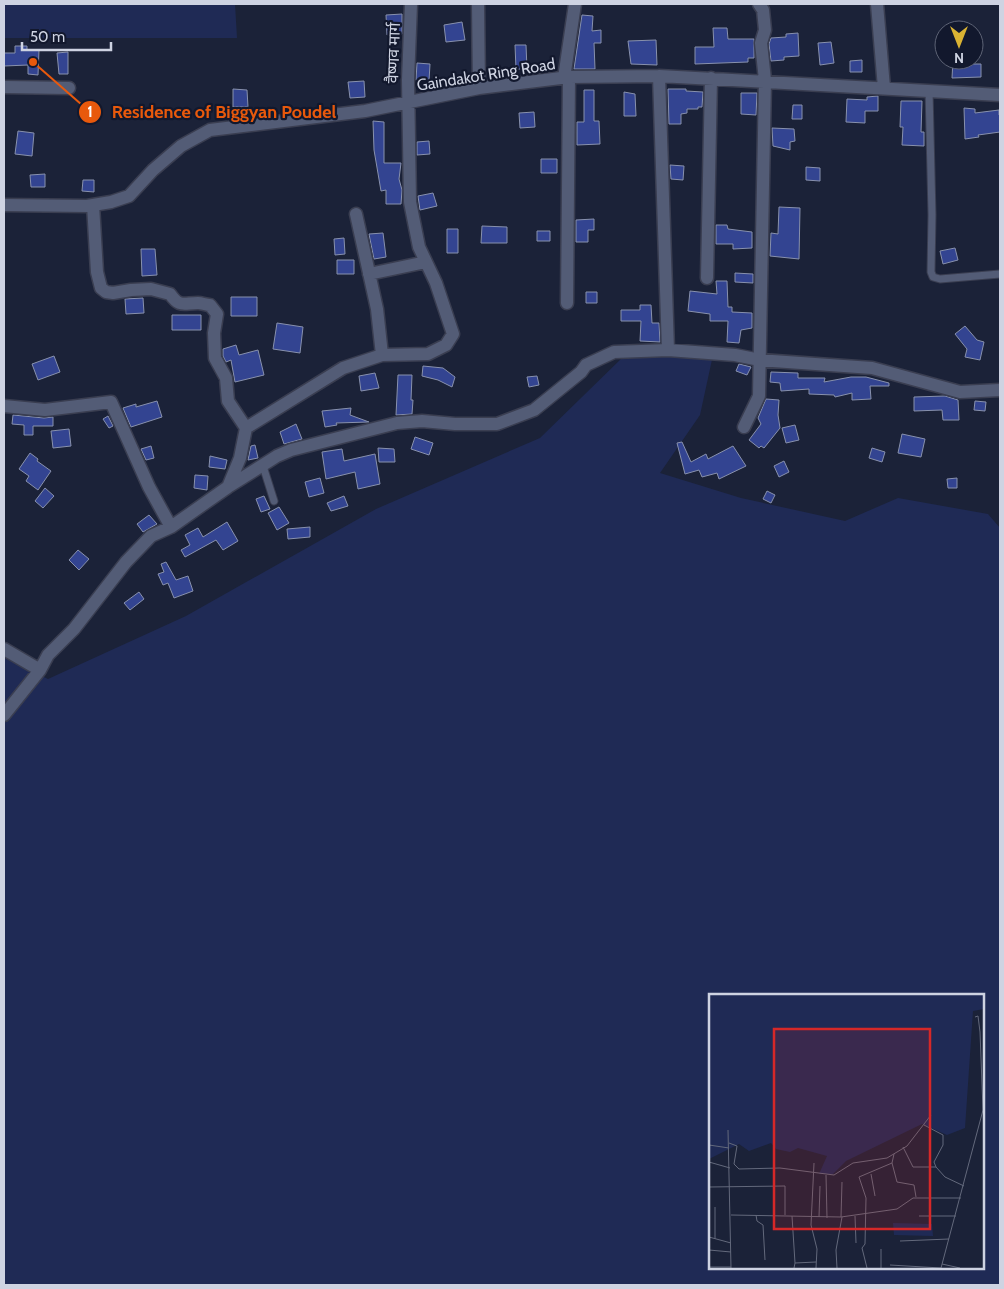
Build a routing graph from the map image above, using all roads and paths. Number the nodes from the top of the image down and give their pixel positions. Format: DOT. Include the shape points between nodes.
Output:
graph roads {
  1 [pos="411,4"];
  2 [pos="478,4"];
  3 [pos="575,4"];
  4 [pos="759,4"];
  5 [pos="877,4"];
  6 [pos="659,76"];
  7 [pos="566,77"];
  8 [pos="711,78"];
  9 [pos="765,80"];
  10 [pos="4,87"];
  11 [pos="69,88"];
  12 [pos="479,88"];
  13 [pos="884,88"];
  14 [pos="929,91"];
  15 [pos="1000,95"];
  16 [pos="408,103"];
  17 [pos="4,205"];
  18 [pos="93,205"];
  19 [pos="356,214"];
  20 [pos="426,262"];
  21 [pos="369,274"];
  22 [pos="1000,274"];
  23 [pos="708,278"];
  24 [pos="567,303"];
  25 [pos="668,350"];
  26 [pos="382,355"];
  27 [pos="760,360"];
  28 [pos="1000,390"];
  29 [pos="4,406"];
  30 [pos="744,427"];
  31 [pos="246,428"];
  32 [pos="263,466"];
  33 [pos="228,487"];
  34 [pos="274,501"];
  35 [pos="171,527"];
  36 [pos="4,648"];
  37 [pos="40,670"];
  38 [pos="4,715"];
  1 -- 16 [label="street, वैष्णव मार्ग"];
  2 -- 12 [label="street"];
  3 -- 7 [label="street"];
  4 -- 9 [label="street" via="763,10 765,30 761,43"];
  5 -- 13 [label="street"];
  6 -- 7 [label="street, Gaindakot Ring Road"];
  6 -- 8 [label="street, Gaindakot Ring Road"];
  6 -- 25 [label="street"];
  7 -- 12 [label="street, Gaindakot Ring Road"];
  7 -- 24 [label="street"];
  8 -- 9 [label="street, Gaindakot Ring Road"];
  8 -- 23 [label="street"];
  9 -- 13 [label="street, Gaindakot Ring Road"];
  9 -- 27 [label="street"];
  10 -- 11 [label="street"];
  12 -- 16 [label="street, Gaindakot Ring Road"];
  13 -- 14 [label="street, Gaindakot Ring Road"];
  14 -- 15 [label="street, Gaindakot Ring Road"];
  14 -- 22 [label="lane" via="930,272 940,279"];
  16 -- 18 [label="street, Gaindakot Ring Road" via="210,130 181,146 129,196"];
  16 -- 20 [label="street, वैष्णव मार्ग" via="410,202 419,247"];
  17 -- 18 [label="street, Gaindakot Ring Road"];
  18 -- 31 [label="street" via="101,288 113,293 151,289 170,294 176,302 184,305 210,305 217,314 214,358 226,378 228,401"];
  19 -- 21 [label="street"];
  20 -- 21 [label="street"];
  20 -- 26 [label="street, वैष्णव मार्ग" via="453,334 446,345 428,354"];
  21 -- 26 [label="street"];
  25 -- 27 [label="street"];
  25 -- 32 [label="street" via="614,352 586,365 534,410 497,424 422,421 397,424 291,450"];
  26 -- 31 [label="street" via="343,368"];
  27 -- 28 [label="street" via="872,368 960,392"];
  27 -- 30 [label="street" via="759,396"];
  29 -- 35 [label="street" via="45,410 111,402 149,487"];
  31 -- 33 [label="street" via="240,458"];
  32 -- 33 [label="street"];
  32 -- 34 [label="lane"];
  33 -- 35 [label="street"];
  35 -- 37 [label="street" via="151,536 139,548 74,629 48,655"];
  36 -- 37 [label="street"];
  37 -- 38 [label="street"];
}
